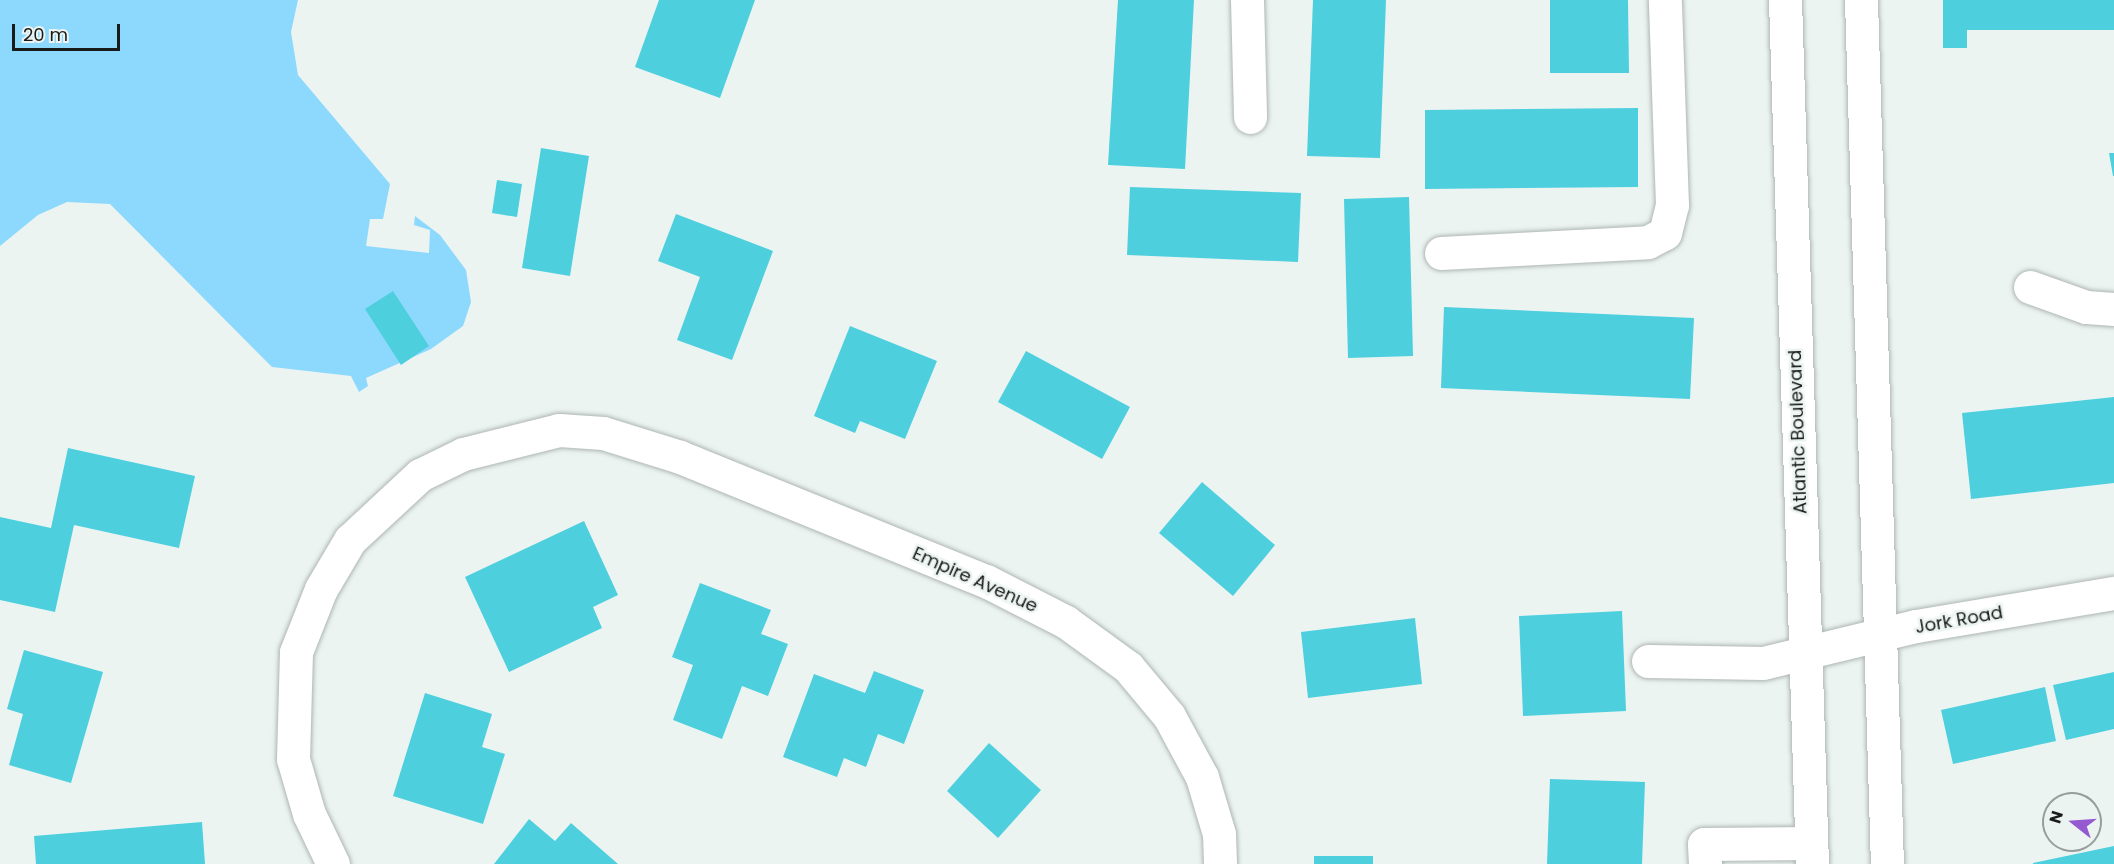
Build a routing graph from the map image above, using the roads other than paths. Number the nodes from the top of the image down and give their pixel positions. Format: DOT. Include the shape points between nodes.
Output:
graph roads {
  1 [pos="1246,0"];
  2 [pos="1665,0"];
  3 [pos="1785,0"];
  4 [pos="1861,0"];
  5 [pos="1250,117"];
  6 [pos="1441,252"];
  7 [pos="2030,287"];
  8 [pos="2114,309"];
  9 [pos="2114,593"];
  10 [pos="1881,638"];
  11 [pos="1804,652"];
  12 [pos="1648,661"];
  13 [pos="1811,854"];
  14 [pos="333,864"];
  15 [pos="1220,864"];
  16 [pos="1705,864"];
  17 [pos="1887,864"];
  1 -- 5 [label="street"];
  2 -- 6 [label="street" via="1672,205 1665,233 1648,242"];
  3 -- 11 [label="street, Atlantic Boulevard"];
  4 -- 10 [label="street"];
  7 -- 8 [label="street" via="2086,306"];
  9 -- 10 [label="street, Jork Road" via="1916,626"];
  10 -- 11 [label="street, Jork Road"];
  10 -- 17 [label="street"];
  11 -- 12 [label="street, Jork Road" via="1763,663"];
  11 -- 13 [label="street, Atlantic Boulevard"];
  13 -- 16 [label="street" via="1704,844"];
  14 -- 15 [label="street, Empire Avenue" via="309,814 293,759 290,701 296,652 321,589 350,540 420,475 463,454 559,430 603,433 680,457 986,581 1066,622 1128,667 1169,716 1202,777 1219,834"];
}
